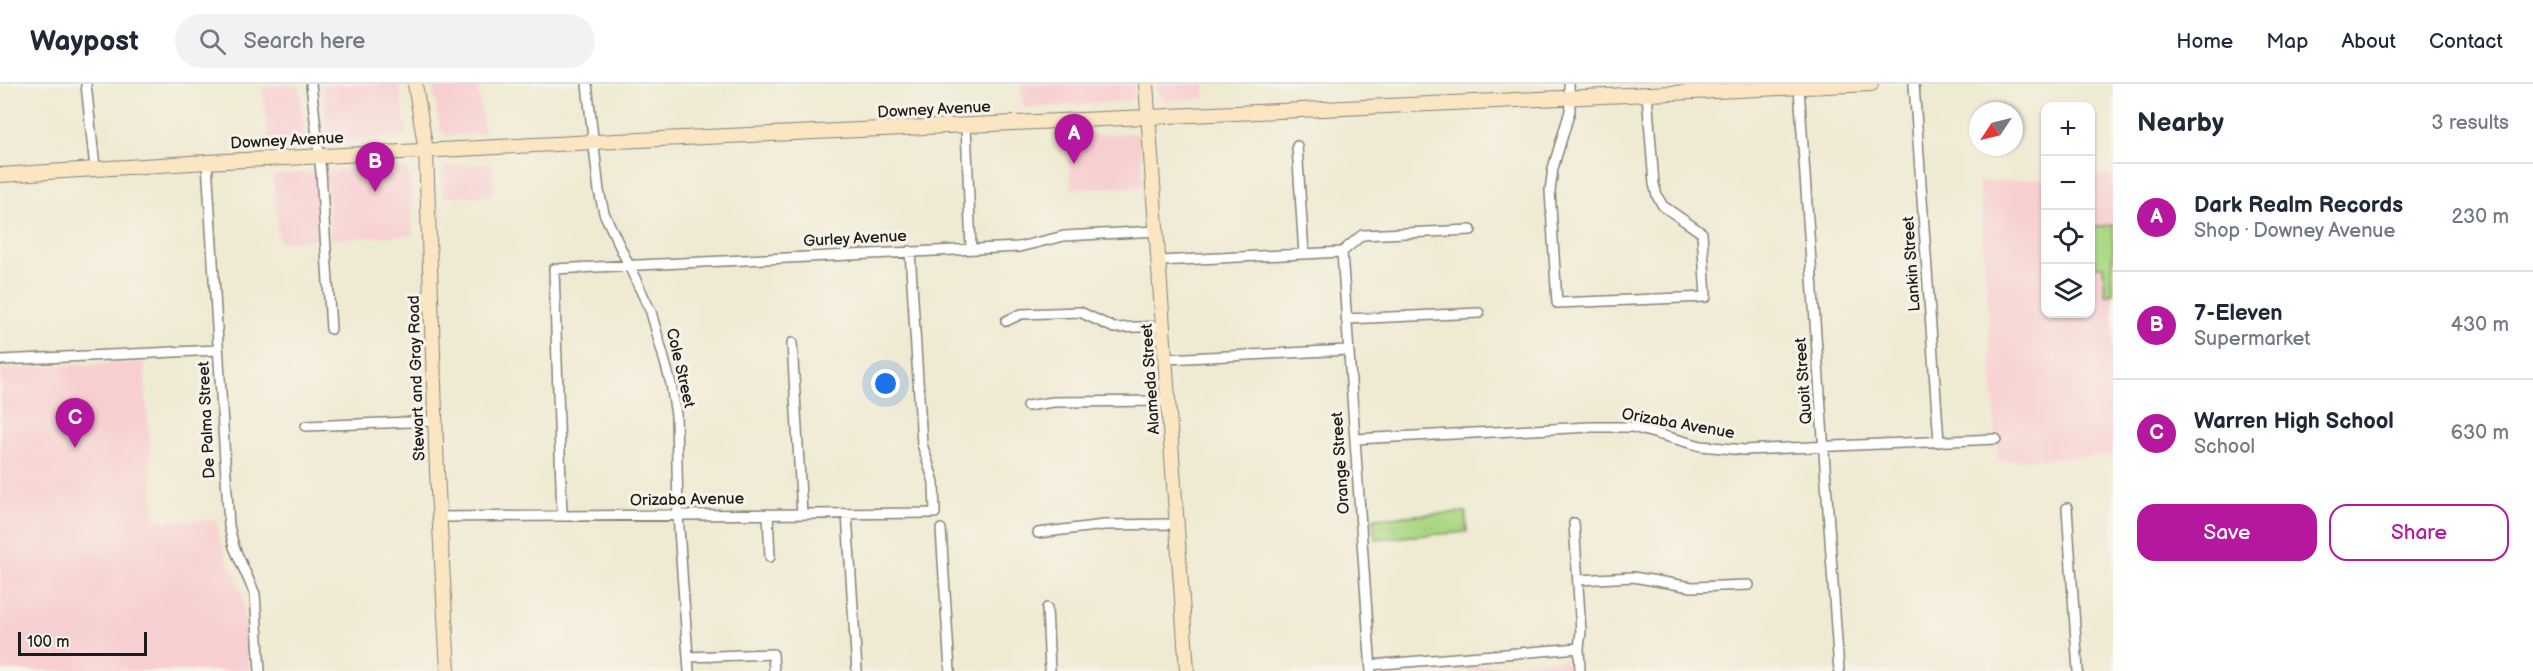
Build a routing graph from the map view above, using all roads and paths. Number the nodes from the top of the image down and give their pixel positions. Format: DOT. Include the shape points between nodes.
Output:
graph roads {
  1 [pos="86,84"];
  2 [pos="311,84"];
  3 [pos="416,84"];
  4 [pos="587,84"];
  5 [pos="1146,84"];
  6 [pos="1871,84"];
  7 [pos="1914,84"];
  8 [pos="1842,85"];
  9 [pos="1799,88"];
  10 [pos="1569,91"];
  11 [pos="1647,94"];
  12 [pos="1149,116"];
  13 [pos="966,126"];
  14 [pos="595,142"];
  15 [pos="1297,146"];
  16 [pos="426,151"];
  17 [pos="319,156"];
  18 [pos="207,162"];
  19 [pos="95,168"];
  20 [pos="0,175"];
  21 [pos="1471,230"];
  22 [pos="1157,231"];
  23 [pos="971,249"];
  24 [pos="910,251"];
  25 [pos="1342,252"];
  26 [pos="1304,254"];
  27 [pos="1159,261"];
  28 [pos="629,266"];
  29 [pos="1479,313"];
  30 [pos="1346,319"];
  31 [pos="1006,321"];
  32 [pos="1164,326"];
  33 [pos="331,328"];
  34 [pos="792,343"];
  35 [pos="218,350"];
  36 [pos="1348,350"];
  37 [pos="1166,359"];
  38 [pos="0,360"];
  39 [pos="1169,401"];
  40 [pos="1027,406"];
  41 [pos="435,421"];
  42 [pos="306,426"];
  43 [pos="1354,439"];
  44 [pos="1996,439"];
  45 [pos="1939,442"];
  46 [pos="1824,447"];
  47 [pos="2067,508"];
  48 [pos="768,514"];
  49 [pos="802,514"];
  50 [pos="847,514"];
  51 [pos="562,515"];
  52 [pos="678,515"];
  53 [pos="439,517"];
  54 [pos="1574,523"];
  55 [pos="1177,524"];
  56 [pos="940,529"];
  57 [pos="1038,533"];
  58 [pos="770,557"];
  59 [pos="1578,580"];
  60 [pos="1749,585"];
  61 [pos="1047,608"];
  62 [pos="1579,648"];
  63 [pos="688,657"];
  64 [pos="1370,668"];
  65 [pos="260,671"];
  66 [pos="448,671"];
  67 [pos="688,671"];
  68 [pos="774,671"];
  69 [pos="857,671"];
  70 [pos="950,671"];
  71 [pos="1050,671"];
  72 [pos="1187,671"];
  73 [pos="1580,671"];
  74 [pos="1839,671"];
  75 [pos="2078,671"];
  1 -- 19 [label="street"];
  2 -- 17 [label="street"];
  3 -- 16 [label="main road, Stewart and Gray Road"];
  4 -- 14 [label="street, Cole Street"];
  5 -- 12 [label="main road, Alameda Street"];
  6 -- 8 [label="main road, Downey Avenue"];
  7 -- 45 [label="street, Lankin Street"];
  8 -- 9 [label="main road, Downey Avenue"];
  9 -- 11 [label="main road, Downey Avenue"];
  9 -- 46 [label="street, Quoit Street"];
  10 -- 11 [label="main road, Downey Avenue"];
  10 -- 11 [label="street" via="1570,111 1551,180 1557,303 1706,297 1702,233 1663,206 1655,190"];
  10 -- 12 [label="main road, Downey Avenue"];
  12 -- 13 [label="main road, Downey Avenue"];
  12 -- 22 [label="main road, Alameda Street"];
  13 -- 14 [label="main road, Downey Avenue"];
  13 -- 23 [label="street"];
  14 -- 16 [label="main road, Downey Avenue"];
  14 -- 28 [label="street, Cole Street" via="604,213"];
  15 -- 26 [label="street"];
  16 -- 17 [label="main road, Downey Avenue"];
  16 -- 41 [label="main road, Stewart and Gray Road"];
  17 -- 18 [label="main road, Downey Avenue"];
  17 -- 33 [label="street"];
  18 -- 19 [label="main road, Downey Avenue"];
  18 -- 35 [label="street, De Palma Street"];
  19 -- 20 [label="main road, Downey Avenue"];
  21 -- 25 [label="street" via="1362,235"];
  22 -- 23 [label="street, Gurley Avenue" via="1064,236 1029,246"];
  22 -- 27 [label="main road, Alameda Street"];
  23 -- 24 [label="street, Gurley Avenue"];
  24 -- 28 [label="street, Gurley Avenue"];
  24 -- 50 [label="street, Orizaba Avenue" via="922,444 934,482 935,513"];
  25 -- 26 [label="street"];
  25 -- 30 [label="street, Orange Street"];
  26 -- 27 [label="street"];
  27 -- 32 [label="main road, Alameda Street"];
  28 -- 51 [label="street, Gurley Avenue" via="554,269"];
  28 -- 52 [label="street, Cole Street" via="651,312 671,384 676,415"];
  29 -- 30 [label="street"];
  30 -- 36 [label="street, Orange Street"];
  31 -- 32 [label="street" via="1021,314 1080,312 1114,328"];
  32 -- 37 [label="main road, Alameda Street"];
  34 -- 49 [label="street"];
  35 -- 38 [label="street"];
  35 -- 65 [label="street, De Palma Street" via="229,526 255,594"];
  36 -- 37 [label="street"];
  36 -- 43 [label="street, Orange Street"];
  37 -- 39 [label="main road, Alameda Street"];
  39 -- 40 [label="street" via="1053,402"];
  39 -- 55 [label="main road, Alameda Street"];
  41 -- 42 [label="street"];
  41 -- 53 [label="main road, Stewart and Gray Road"];
  43 -- 46 [label="street, Orizaba Avenue" via="1631,427 1721,449"];
  43 -- 64 [label="street, Orange Street"];
  44 -- 45 [label="street, Orizaba Avenue"];
  45 -- 46 [label="street, Orizaba Avenue"];
  46 -- 74 [label="street, Quoit Street"];
  47 -- 75 [label="street"];
  48 -- 49 [label="street, Orizaba Avenue"];
  48 -- 52 [label="street, Orizaba Avenue"];
  48 -- 58 [label="street"];
  49 -- 50 [label="street, Orizaba Avenue"];
  50 -- 69 [label="street"];
  51 -- 52 [label="street, Orizaba Avenue"];
  51 -- 53 [label="street, Orizaba Avenue"];
  52 -- 63 [label="street, Cole Street"];
  53 -- 66 [label="main road, Stewart and Gray Road"];
  54 -- 59 [label="street"];
  55 -- 57 [label="street" via="1104,525"];
  55 -- 72 [label="main road, Alameda Street"];
  56 -- 70 [label="street"];
  59 -- 60 [label="street" via="1633,577 1690,587"];
  59 -- 62 [label="street"];
  61 -- 71 [label="street"];
  62 -- 64 [label="street"];
  62 -- 73 [label="street"];
  63 -- 67 [label="street, Cole Street"];
  63 -- 68 [label="street" via="773,654"];
}
